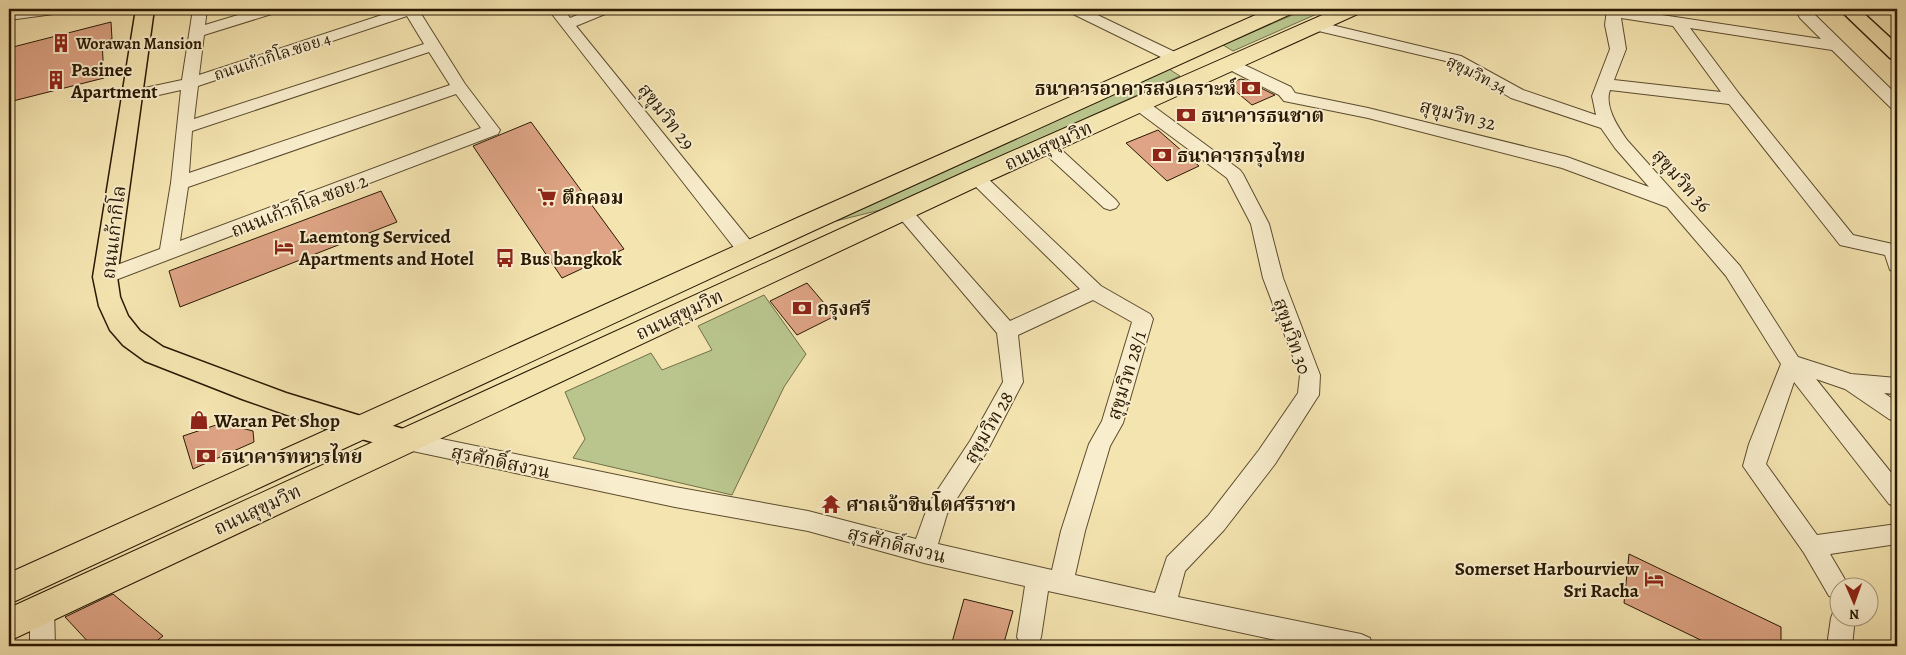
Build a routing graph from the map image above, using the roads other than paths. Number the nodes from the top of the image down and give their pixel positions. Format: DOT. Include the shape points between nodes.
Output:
graph roads {
  1 [pos="61,9"];
  2 [pos="145,9"];
  3 [pos="200,9"];
  4 [pos="273,9"];
  5 [pos="411,9"];
  6 [pos="555,9"];
  7 [pos="605,9"];
  8 [pos="1074,9"];
  9 [pos="1286,9"];
  10 [pos="1353,9"];
  11 [pos="1802,9"];
  12 [pos="1848,9"];
  13 [pos="1614,10"];
  14 [pos="9,16"];
  15 [pos="1678,22"];
  16 [pos="567,24"];
  17 [pos="1315,26"];
  18 [pos="198,32"];
  19 [pos="433,46"];
  20 [pos="1838,46"];
  21 [pos="1897,54"];
  22 [pos="1175,58"];
  23 [pos="1230,64"];
  24 [pos="192,83"];
  25 [pos="1603,84"];
  26 [pos="459,87"];
  27 [pos="132,96"];
  28 [pos="1734,98"];
  29 [pos="1139,104"];
  30 [pos="1897,104"];
  31 [pos="1607,124"];
  32 [pos="184,128"];
  33 [pos="1047,146"];
  34 [pos="976,177"];
  35 [pos="180,183"];
  36 [pos="1110,204"];
  37 [pos="1677,205"];
  38 [pos="903,211"];
  39 [pos="746,249"];
  40 [pos="169,254"];
  41 [pos="1897,265"];
  42 [pos="105,277"];
  43 [pos="1094,291"];
  44 [pos="1007,331"];
  45 [pos="1791,363"];
  46 [pos="1851,382"];
  47 [pos="1897,386"];
  48 [pos="1897,413"];
  49 [pos="360,429"];
  50 [pos="403,440"];
  51 [pos="1897,497"];
  52 [pos="1897,534"];
  53 [pos="1812,546"];
  54 [pos="924,552"];
  55 [pos="1832,578"];
  56 [pos="1049,579"];
  57 [pos="9,589"];
  58 [pos="1164,606"];
  59 [pos="42,609"];
  60 [pos="9,625"];
  61 [pos="1842,628"];
  62 [pos="1029,637"];
  63 [pos="43,646"];
  64 [pos="1361,646"];
  65 [pos="1840,646"];
  1 -- 14 [label="street"];
  2 -- 27 [label="main road, ถนนเก้ากิโล"];
  3 -- 18 [label="street"];
  4 -- 18 [label="street"];
  5 -- 19 [label="street"];
  5 -- 24 [label="street, ถนนเก้ากิโล ซอย 4"];
  6 -- 16 [label="street, สุขุมวิท 29"];
  7 -- 16 [label="street"];
  8 -- 22 [label="street"];
  9 -- 22 [label="highway, ถนนสุขุมวิท"];
  10 -- 17 [label="highway, ถนนสุขุมวิท"];
  11 -- 20 [label="street"];
  12 -- 21 [label="main road"];
  13 -- 15 [label="street"];
  13 -- 25 [label="street, สุขุมวิท 36" via="1612,25 1618,49"];
  15 -- 20 [label="street"];
  15 -- 28 [label="street"];
  16 -- 39 [label="street, สุขุมวิท 29"];
  17 -- 23 [label="highway, ถนนสุขุมวิท"];
  17 -- 31 [label="street, สุขุมวิท 34" via="1455,59 1516,94"];
  18 -- 24 [label="street"];
  19 -- 26 [label="street"];
  19 -- 32 [label="street"];
  20 -- 30 [label="street"];
  22 -- 39 [label="highway, ถนนสุขุมวิท"];
  23 -- 29 [label="highway, ถนนสุขุมวิท"];
  23 -- 37 [label="street, สุขุมวิท 32" via="1285,91 1290,97 1368,113 1567,163"];
  24 -- 27 [label="street, ถนนเก้ากิโล ซอย 4"];
  24 -- 32 [label="street"];
  25 -- 28 [label="street"];
  25 -- 31 [label="street, สุขุมวิท 36" via="1600,96"];
  26 -- 35 [label="street"];
  26 -- 40 [label="street, ถนนเก้ากิโล ซอย 2" via="492,130"];
  27 -- 42 [label="main road, ถนนเก้ากิโล"];
  28 -- 41 [label="street" via="1847,240 1892,250"];
  29 -- 33 [label="highway, ถนนสุขุมวิท"];
  29 -- 58 [label="street, สุขุมวิท 30" via="1234,174 1260,224 1273,278 1310,375 1308,395 1268,457 1216,524 1175,565"];
  31 -- 37 [label="street, สุขุมวิท 36"];
  32 -- 35 [label="street"];
  33 -- 34 [label="highway, ถนนสุขุมวิท"];
  33 -- 36 [label="street"];
  34 -- 38 [label="highway, ถนนสุขุมวิท"];
  34 -- 43 [label="street, สุขุมวิท 28/1"];
  35 -- 40 [label="street"];
  37 -- 45 [label="street, สุขุมวิท 36" via="1733,271"];
  38 -- 44 [label="street"];
  38 -- 50 [label="highway, ถนนสุขุมวิท"];
  39 -- 49 [label="highway, ถนนสุขุมวิท"];
  40 -- 42 [label="street, ถนนเก้ากิโล ซอย 2"];
  42 -- 49 [label="main road, ถนนเก้ากิโล" via="108,302 122,327 140,346 240,388"];
  43 -- 44 [label="street"];
  43 -- 56 [label="street, สุขุมวิท 28/1" via="1143,319 1112,423 1100,444 1073,530"];
  44 -- 54 [label="street, สุขุมวิท 28" via="1013,382 978,447 937,510"];
  45 -- 46 [label="street"];
  45 -- 51 [label="street, สุขุมวิท 36"];
  45 -- 53 [label="street" via="1754,466"];
  46 -- 47 [label="street"];
  46 -- 48 [label="street"];
  49 -- 50 [label="main road, ถนนเก้ากิโล"];
  49 -- 57 [label="highway, ถนนสุขุมวิท"];
  50 -- 54 [label="street, สุรศักดิ์สงวน" via="675,497 808,521"];
  50 -- 59 [label="highway, ถนนสุขุมวิท"];
  52 -- 53 [label="street"];
  53 -- 55 [label="street"];
  54 -- 56 [label="street, สุรศักดิ์สงวน"];
  56 -- 58 [label="street, สุรศักดิ์สงวน"];
  56 -- 62 [label="street"];
  58 -- 64 [label="street, สุรศักดิ์สงวน"];
  59 -- 60 [label="highway, ถนนสุขุมวิท"];
  59 -- 63 [label="street"];
  61 -- 65 [label="street"];
}
